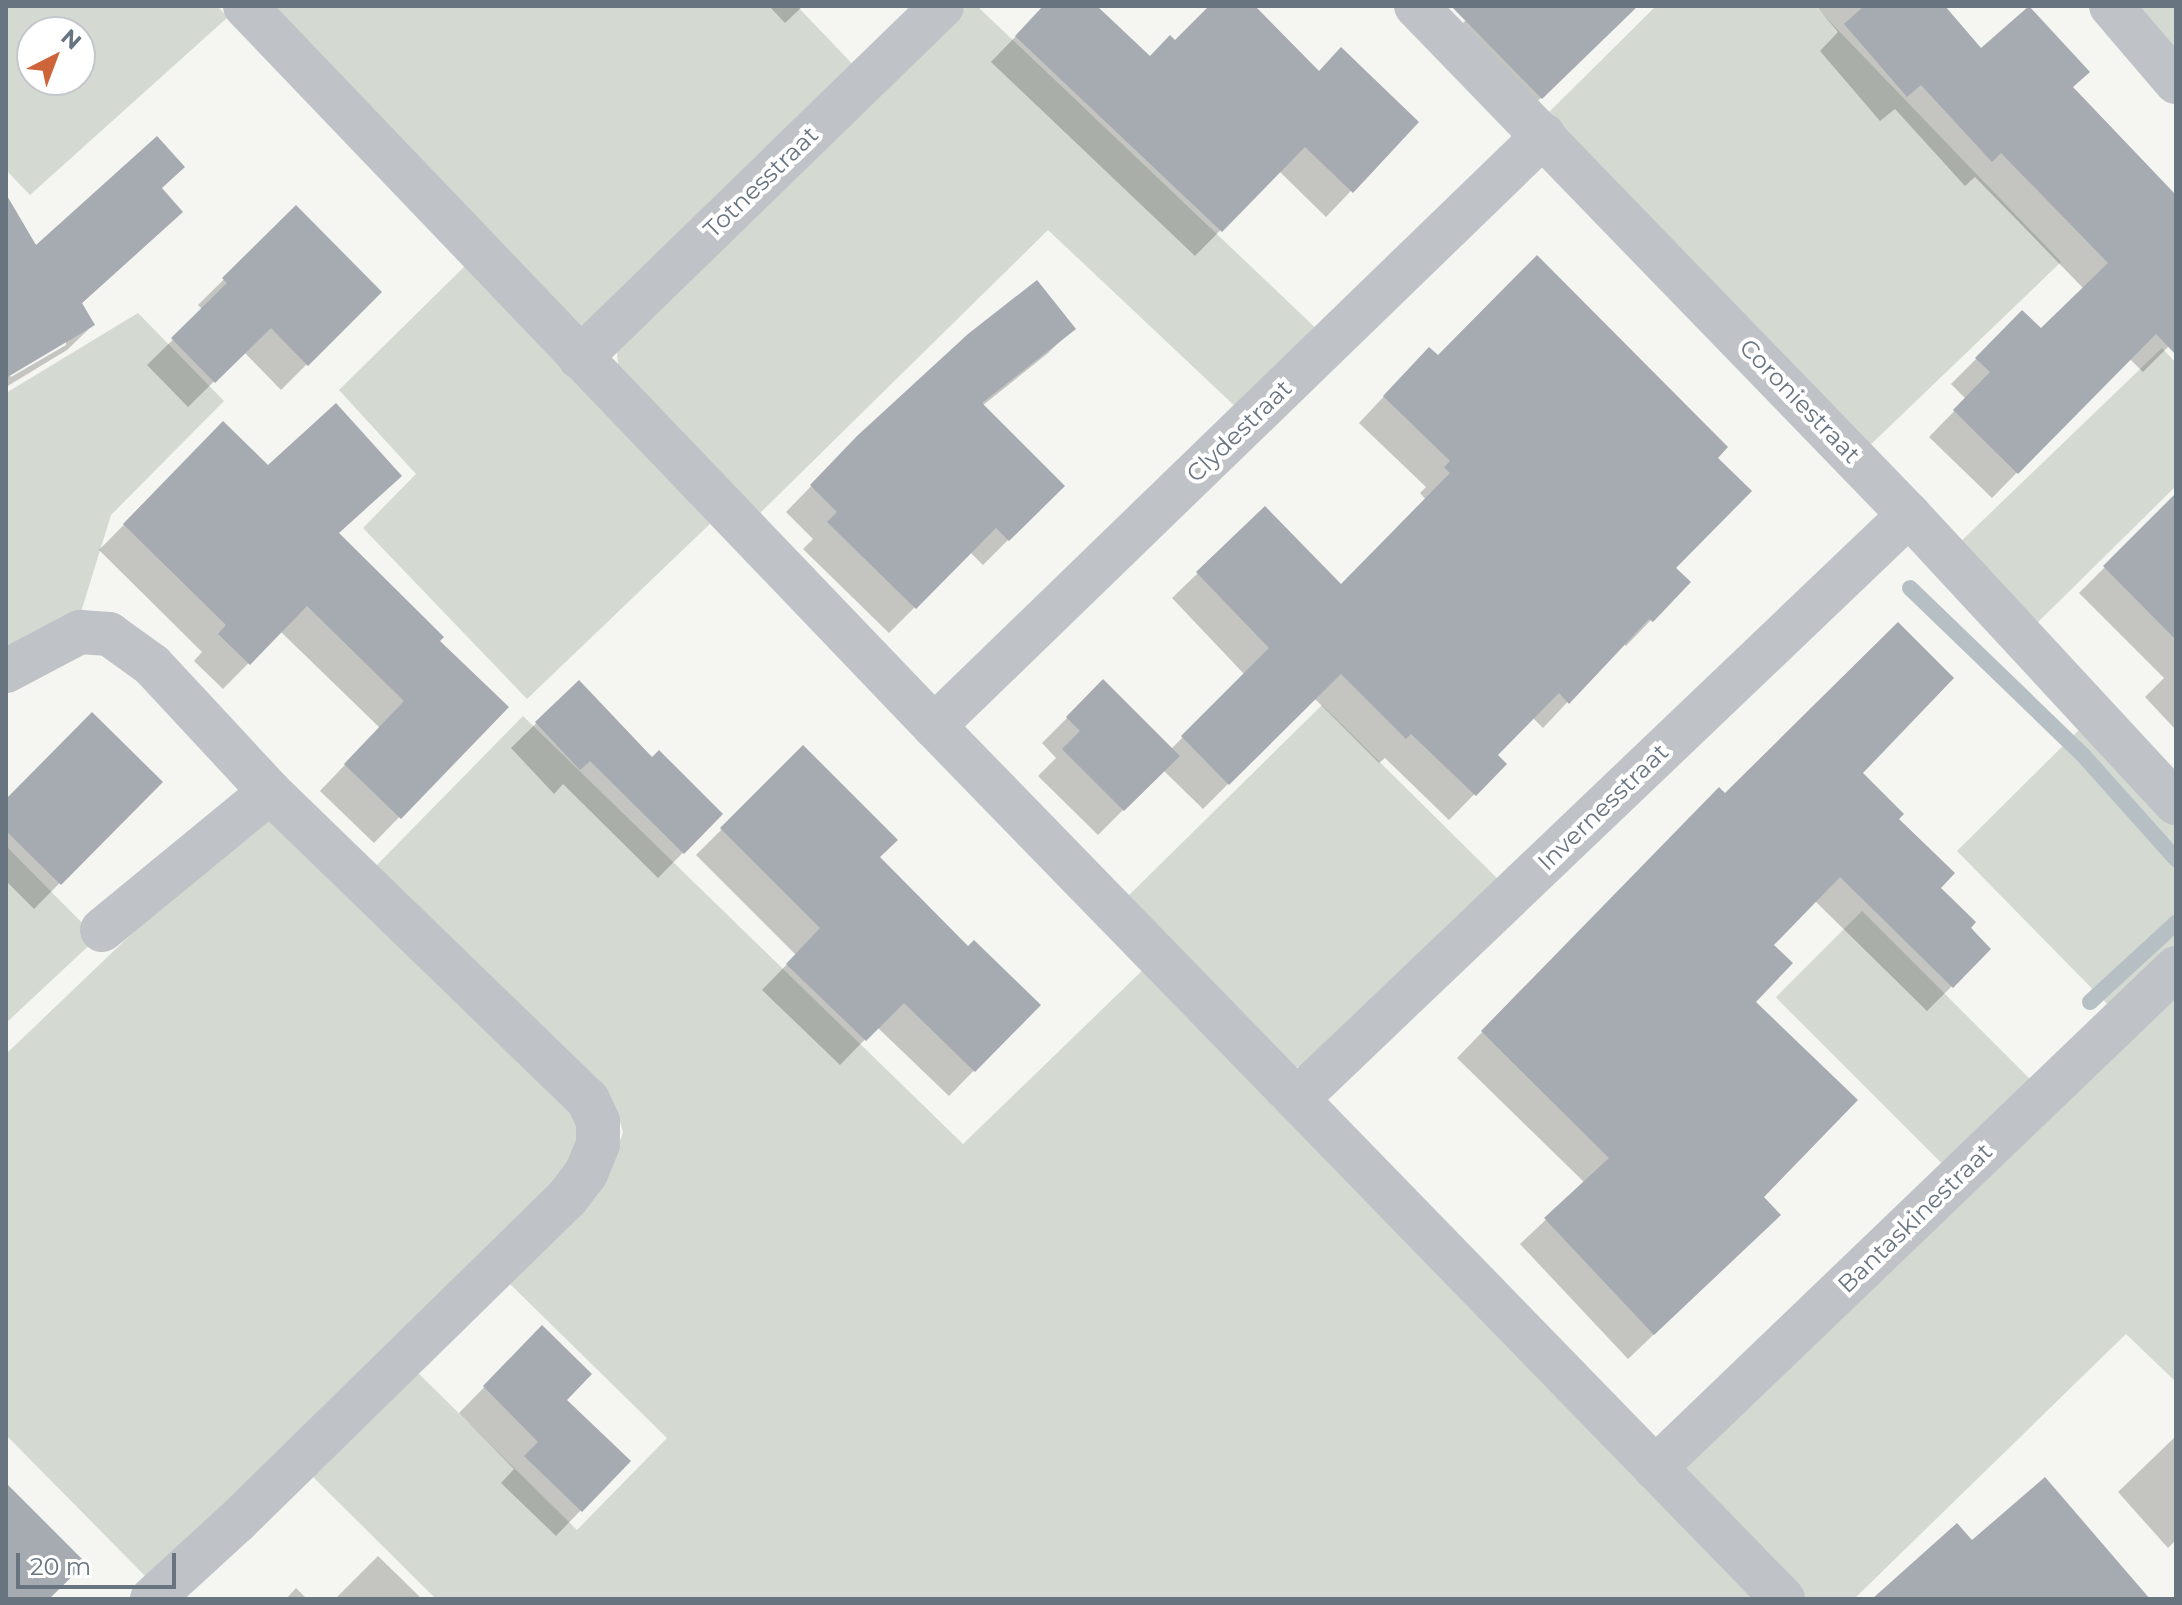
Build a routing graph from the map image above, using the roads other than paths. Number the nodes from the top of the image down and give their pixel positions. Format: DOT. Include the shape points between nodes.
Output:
graph roads {
  1 [pos="245,6"];
  2 [pos="942,6"];
  3 [pos="1416,6"];
  4 [pos="2111,6"];
  5 [pos="2176,82"];
  6 [pos="1544,135"];
  7 [pos="580,358"];
  8 [pos="1909,515"];
  9 [pos="6,671"];
  10 [pos="934,726"];
  11 [pos="270,792"];
  12 [pos="2176,803"];
  13 [pos="102,930"];
  14 [pos="2176,968"];
  15 [pos="1297,1099"];
  16 [pos="1655,1468"];
  17 [pos="152,1599"];
  18 [pos="1783,1599"];
  1 -- 7 [label="street"];
  2 -- 7 [label="street, Totnesstraat"];
  3 -- 6 [label="street, Coroniestraat"];
  4 -- 5 [label="street"];
  6 -- 8 [label="street, Coroniestraat"];
  6 -- 10 [label="street, Clydestraat"];
  7 -- 10 [label="street"];
  8 -- 12 [label="street, Coroniestraat"];
  8 -- 15 [label="street, Invernesstraat"];
  9 -- 11 [label="street" via="80,632 109,634 152,665"];
  10 -- 15 [label="street"];
  11 -- 13 [label="street"];
  11 -- 17 [label="street" via="588,1100 598,1121 598,1144 586,1173 567,1198"];
  14 -- 16 [label="street, Bantaskinestraat"];
  15 -- 16 [label="street"];
  16 -- 18 [label="street"];
}
